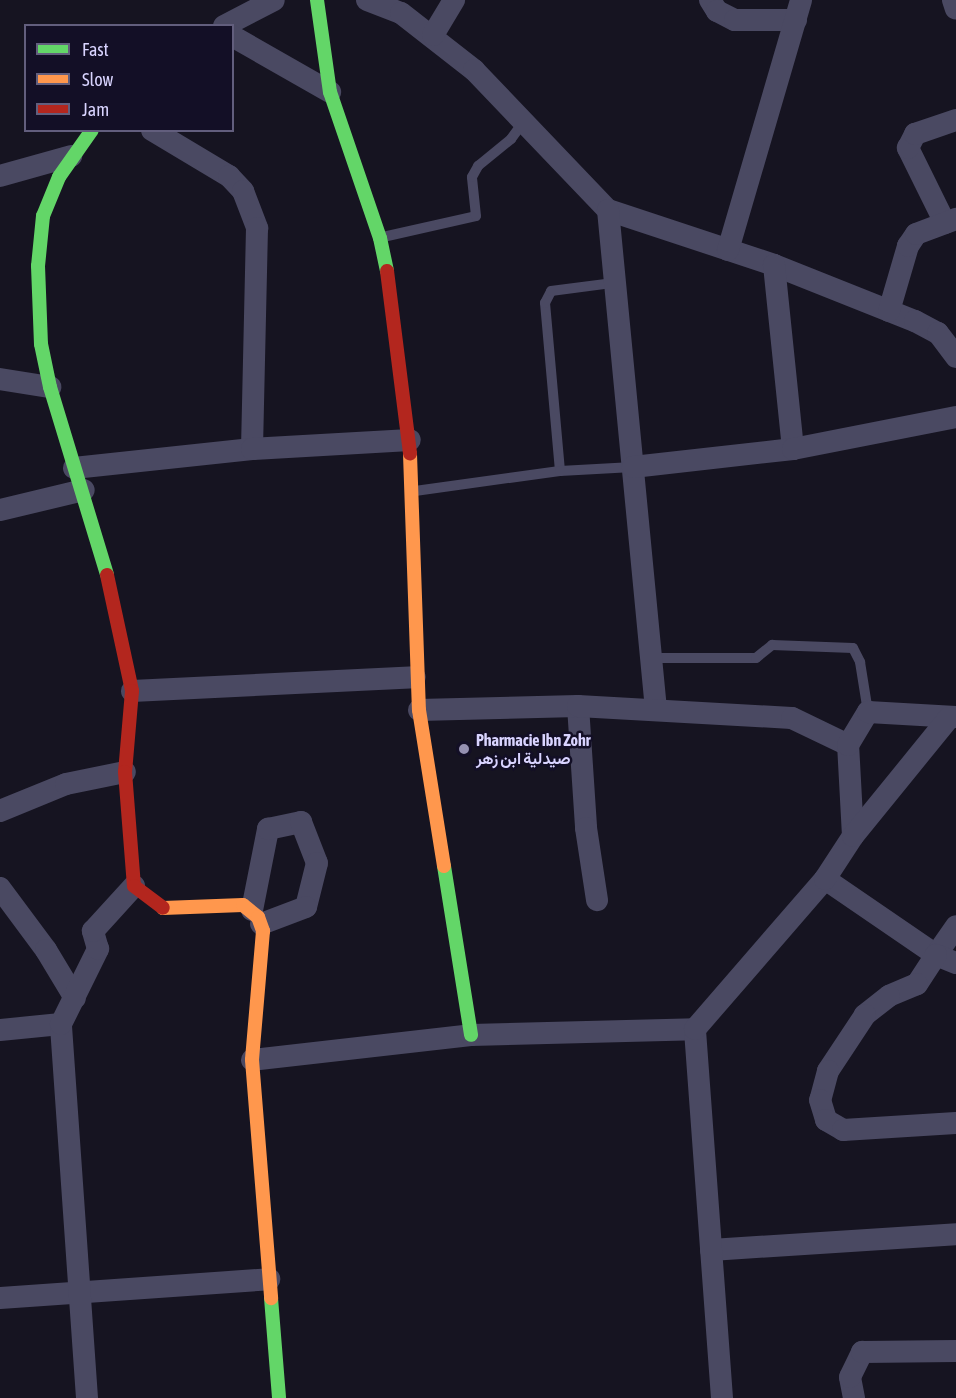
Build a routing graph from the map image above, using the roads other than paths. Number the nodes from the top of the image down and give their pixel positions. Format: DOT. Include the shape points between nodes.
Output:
graph roads {
  1 [pos="274,0"];
  2 [pos="317,0"];
  3 [pos="367,0"];
  4 [pos="454,0"];
  5 [pos="710,0"];
  6 [pos="953,0"];
  7 [pos="956,9"];
  8 [pos="799,10"];
  9 [pos="228,24"];
  10 [pos="433,35"];
  11 [pos="234,37"];
  12 [pos="330,92"];
  13 [pos="956,120"];
  14 [pos="524,121"];
  15 [pos="90,132"];
  16 [pos="155,132"];
  17 [pos="71,156"];
  18 [pos="0,176"];
  19 [pos="608,210"];
  20 [pos="950,221"];
  21 [pos="380,238"];
  22 [pos="728,250"];
  23 [pos="774,265"];
  24 [pos="613,283"];
  25 [pos="889,311"];
  26 [pos="956,357"];
  27 [pos="0,379"];
  28 [pos="50,387"];
  29 [pos="956,417"];
  30 [pos="410,440"];
  31 [pos="252,449"];
  32 [pos="792,449"];
  33 [pos="633,467"];
  34 [pos="74,468"];
  35 [pos="560,471"];
  36 [pos="84,490"];
  37 [pos="411,492"];
  38 [pos="0,510"];
  39 [pos="651,658"];
  40 [pos="415,677"];
  41 [pos="132,691"];
  42 [pos="579,706"];
  43 [pos="656,709"];
  44 [pos="419,710"];
  45 [pos="868,712"];
  46 [pos="953,717"];
  47 [pos="848,745"];
  48 [pos="126,772"];
  49 [pos="0,811"];
  50 [pos="853,836"];
  51 [pos="825,879"];
  52 [pos="134,886"];
  53 [pos="0,888"];
  54 [pos="597,900"];
  55 [pos="956,926"];
  56 [pos="946,959"];
  57 [pos="75,998"];
  58 [pos="62,1024"];
  59 [pos="695,1029"];
  60 [pos="0,1030"];
  61 [pos="471,1035"];
  62 [pos="252,1060"];
  63 [pos="956,1123"];
  64 [pos="956,1234"];
  65 [pos="711,1250"];
  66 [pos="269,1279"];
  67 [pos="80,1292"];
  68 [pos="0,1298"];
  69 [pos="956,1351"];
  70 [pos="87,1398"];
  71 [pos="279,1398"];
  72 [pos="722,1398"];
  73 [pos="854,1398"];
  1 -- 9 [label="street"];
  2 -- 12 [label="street"];
  3 -- 10 [label="street" via="401,13"];
  4 -- 10 [label="street"];
  5 -- 8 [label="street" via="717,11 735,20"];
  6 -- 7 [label="street"];
  8 -- 22 [label="street"];
  10 -- 14 [label="street"];
  11 -- 12 [label="street"];
  12 -- 21 [label="street"];
  13 -- 20 [label="street" via="915,134 908,148"];
  14 -- 19 [label="street"];
  14 -- 21 [label="lane" via="503,147 478,166 472,177 476,216"];
  15 -- 17 [label="street"];
  16 -- 31 [label="street" via="229,176 243,191 257,228"];
  17 -- 18 [label="street"];
  17 -- 28 [label="street" via="49,198 40,237 41,344"];
  19 -- 22 [label="street"];
  19 -- 24 [label="street"];
  20 -- 25 [label="street" via="916,234 908,246"];
  21 -- 30 [label="street" via="392,292"];
  22 -- 23 [label="street"];
  23 -- 25 [label="street"];
  23 -- 32 [label="street"];
  24 -- 33 [label="street"];
  24 -- 35 [label="lane" via="551,291 545,303"];
  25 -- 26 [label="street" via="938,333"];
  27 -- 28 [label="street"];
  28 -- 34 [label="street"];
  29 -- 32 [label="street"];
  30 -- 31 [label="street"];
  30 -- 37 [label="street"];
  31 -- 34 [label="street"];
  32 -- 33 [label="street"];
  33 -- 35 [label="lane"];
  33 -- 39 [label="street"];
  34 -- 36 [label="street"];
  35 -- 37 [label="lane"];
  36 -- 38 [label="street"];
  36 -- 41 [label="street" via="111,587"];
  37 -- 40 [label="street"];
  39 -- 43 [label="street"];
  39 -- 45 [label="lane" via="756,658 772,645 853,648 860,662"];
  40 -- 41 [label="street"];
  40 -- 44 [label="street"];
  41 -- 48 [label="street"];
  42 -- 43 [label="street"];
  42 -- 44 [label="street"];
  42 -- 54 [label="street" via="586,828"];
  43 -- 47 [label="street" via="792,718"];
  44 -- 61 [label="street"];
  45 -- 46 [label="street"];
  45 -- 47 [label="street"];
  46 -- 50 [label="street"];
  47 -- 50 [label="street"];
  48 -- 49 [label="street" via="66,784"];
  48 -- 52 [label="street"];
  50 -- 51 [label="street"];
  51 -- 56 [label="street"];
  51 -- 59 [label="street"];
  52 -- 57 [label="street" via="93,931 98,949"];
  52 -- 62 [label="street" via="158,908 243,905 257,917"];
  53 -- 57 [label="street" via="46,950"];
  55 -- 56 [label="street"];
  56 -- 63 [label="street" via="917,984 889,996 866,1015 828,1071 820,1100 826,1120 843,1130"];
  57 -- 58 [label="street"];
  58 -- 60 [label="street"];
  58 -- 67 [label="street"];
  59 -- 61 [label="street"];
  59 -- 65 [label="street"];
  61 -- 62 [label="street"];
  62 -- 66 [label="street"];
  64 -- 65 [label="street"];
  65 -- 72 [label="street"];
  66 -- 67 [label="street"];
  66 -- 71 [label="street"];
  67 -- 68 [label="street"];
  67 -- 70 [label="street"];
  69 -- 73 [label="street" via="862,1352 850,1377"];
}
